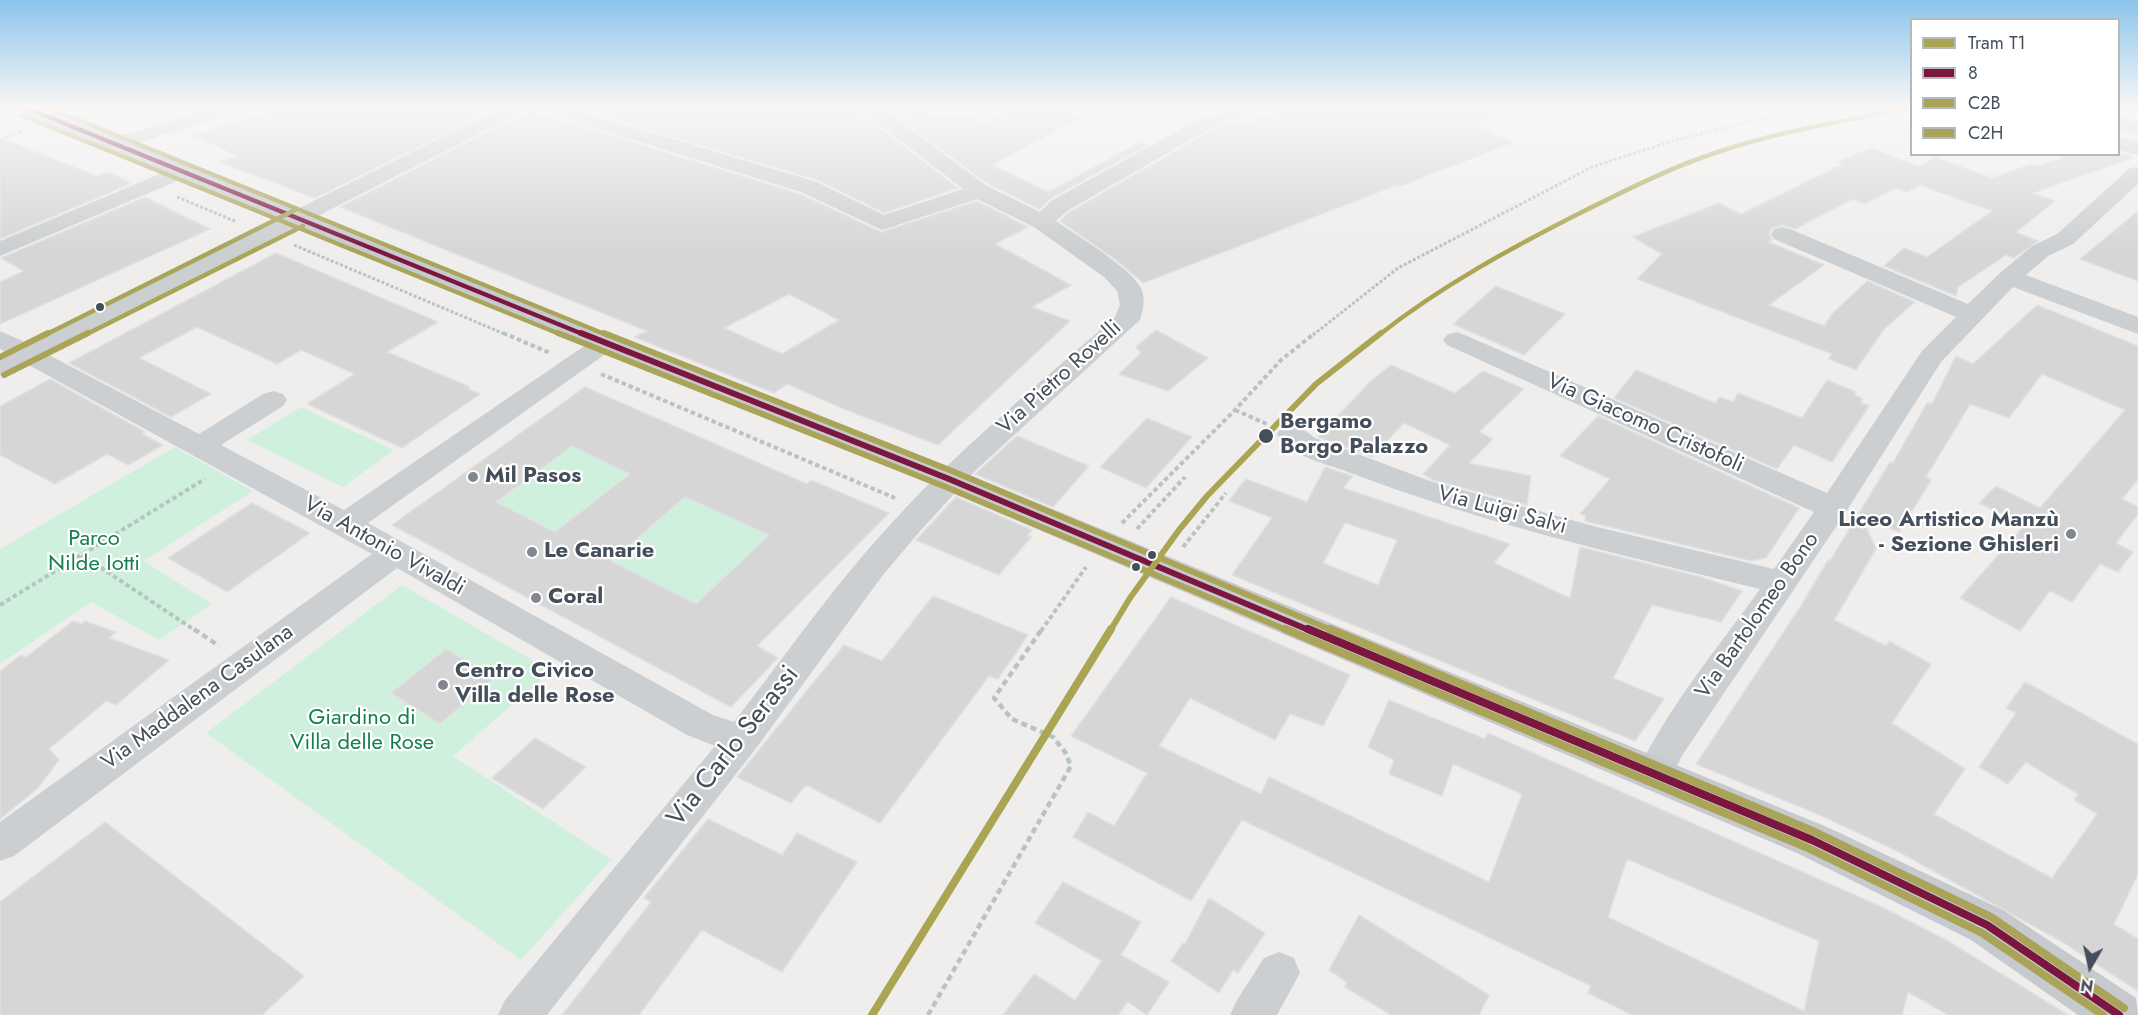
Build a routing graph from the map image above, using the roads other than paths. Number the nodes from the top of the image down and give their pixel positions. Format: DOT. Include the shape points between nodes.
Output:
graph roads {
  1 [pos="141,154"];
  2 [pos="424,154"];
  3 [pos="702,154"];
  4 [pos="932,154"];
  5 [pos="1150,154"];
  6 [pos="181,171"];
  7 [pos="2138,173"];
  8 [pos="979,191"];
  9 [pos="299,218"];
  10 [pos="1042,222"];
  11 [pos="1782,234"];
  12 [pos="0,249"];
  13 [pos="2009,277"];
  14 [pos="1972,315"];
  15 [pos="2138,326"];
  16 [pos="0,339"];
  17 [pos="1456,340"];
  18 [pos="605,343"];
  19 [pos="27,354"];
  20 [pos="0,367"];
  21 [pos="273,400"];
  22 [pos="1291,434"];
  23 [pos="199,446"];
  24 [pos="949,479"];
  25 [pos="1833,508"];
  26 [pos="345,524"];
  27 [pos="395,553"];
  28 [pos="1780,582"];
  29 [pos="741,740"];
  30 [pos="1654,774"];
  31 [pos="0,844"];
  32 [pos="1279,973"];
  33 [pos="520,1015"];
  34 [pos="1252,1015"];
  35 [pos="2119,1015"];
  1 -- 6 [label="main road"];
  2 -- 9 [label="street"];
  3 -- 8 [label="street" via="809,188 882,223"];
  4 -- 8 [label="street, Via Pietro Rovelli"];
  5 -- 10 [label="street" via="1059,206"];
  6 -- 9 [label="main road"];
  6 -- 12 [label="street"];
  7 -- 13 [label="street, Via Bartolomeo Bono" via="2066,239 2040,251"];
  8 -- 10 [label="street, Via Pietro Rovelli"];
  9 -- 18 [label="main road"];
  9 -- 19 [label="street"];
  10 -- 24 [label="street, Via Pietro Rovelli" via="1112,272 1129,289 1132,305 1126,320"];
  11 -- 14 [label="street"];
  13 -- 14 [label="street, Via Bartolomeo Bono"];
  13 -- 15 [label="street"];
  14 -- 25 [label="street, Via Bartolomeo Bono" via="1931,357"];
  16 -- 19 [label="street, Via Antonio Vivaldi"];
  17 -- 25 [label="street, Via Giacomo Cristofoli"];
  18 -- 24 [label="main road"];
  18 -- 26 [label="street"];
  19 -- 20 [label="street"];
  19 -- 23 [label="street, Via Antonio Vivaldi"];
  21 -- 23 [label="street"];
  22 -- 28 [label="street, Via Luigi Salvi" via="1305,445 1421,489 1597,538"];
  23 -- 26 [label="street, Via Antonio Vivaldi"];
  24 -- 29 [label="street, Via Carlo Serassi" via="872,567"];
  24 -- 30 [label="main road"];
  25 -- 28 [label="street, Via Bartolomeo Bono"];
  26 -- 27 [label="street, Via Antonio Vivaldi"];
  27 -- 29 [label="street, Via Antonio Vivaldi" via="700,725"];
  27 -- 31 [label="street, Via Maddalena Casulana"];
  28 -- 30 [label="street, Via Bartolomeo Bono" via="1670,743"];
  29 -- 33 [label="street, Via Carlo Serassi"];
  30 -- 35 [label="main road" via="1812,840 1987,925"];
  32 -- 34 [label="street"];
}
